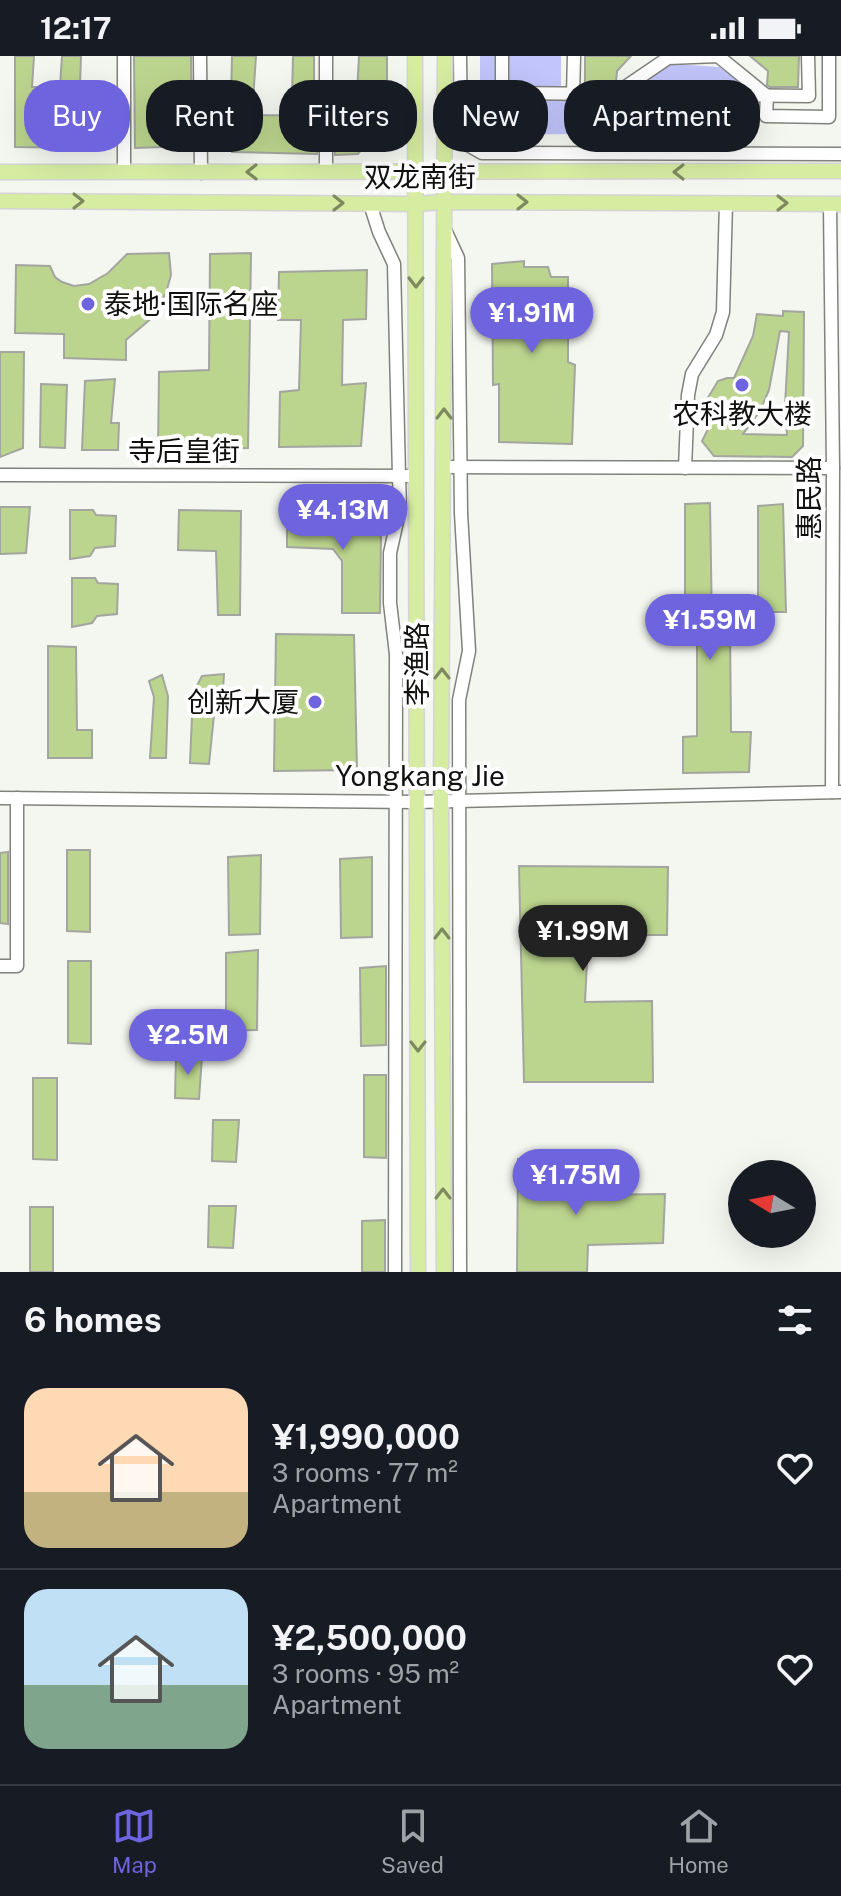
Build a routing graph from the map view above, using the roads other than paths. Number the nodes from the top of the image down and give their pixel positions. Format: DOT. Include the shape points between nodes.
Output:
graph roads {
  1 [pos="124,56"];
  2 [pos="200,56"];
  3 [pos="326,56"];
  4 [pos="415,56"];
  5 [pos="445,56"];
  6 [pos="460,56"];
  7 [pos="502,56"];
  8 [pos="574,56"];
  9 [pos="808,56"];
  10 [pos="829,56"];
  11 [pos="573,80"];
  12 [pos="636,80"];
  13 [pos="747,80"];
  14 [pos="808,89"];
  15 [pos="829,89"];
  16 [pos="760,90"];
  17 [pos="564,94"];
  18 [pos="760,96"];
  19 [pos="767,96"];
  20 [pos="841,154"];
  21 [pos="124,171"];
  22 [pos="414,171"];
  23 [pos="841,171"];
  24 [pos="0,172"];
  25 [pos="326,172"];
  26 [pos="201,173"];
  27 [pos="445,173"];
  28 [pos="0,201"];
  29 [pos="444,202"];
  30 [pos="726,203"];
  31 [pos="370,204"];
  32 [pos="416,204"];
  33 [pos="836,204"];
  34 [pos="444,227"];
  35 [pos="837,437"];
  36 [pos="444,467"];
  37 [pos="461,467"];
  38 [pos="685,468"];
  39 [pos="833,468"];
  40 [pos="0,475"];
  41 [pos="399,476"];
  42 [pos="416,476"];
  43 [pos="837,792"];
  44 [pos="0,798"];
  45 [pos="17,798"];
  46 [pos="441,801"];
  47 [pos="460,801"];
  48 [pos="396,802"];
  49 [pos="417,802"];
  50 [pos="0,966"];
  51 [pos="395,1272"];
  52 [pos="418,1272"];
  53 [pos="444,1272"];
  54 [pos="460,1272"];
  1 -- 21 [label="street"];
  2 -- 26 [label="street"];
  3 -- 25 [label="street"];
  4 -- 22 [label="main road, 李渔路"];
  5 -- 27 [label="main road, 李渔路"];
  6 -- 20 [label="street" via="461,134 482,153"];
  7 -- 17 [label="street" via="502,93"];
  8 -- 11 [label="street"];
  9 -- 14 [label="street"];
  10 -- 15 [label="street"];
  12 -- 13 [label="street" via="668,58 718,56"];
  14 -- 15 [label="street"];
  14 -- 19 [label="street" via="809,96"];
  15 -- 19 [label="street" via="829,117 766,116"];
  16 -- 19 [label="street"];
  18 -- 19 [label="street"];
  21 -- 24 [label="main road"];
  21 -- 26 [label="main road"];
  22 -- 25 [label="main road"];
  22 -- 27 [label="main road"];
  22 -- 32 [label="main road, 李渔路"];
  23 -- 27 [label="main road, one-way"];
  25 -- 26 [label="main road, one-way"];
  27 -- 29 [label="main road, 李渔路"];
  28 -- 31 [label="main road, 双龙南街, one-way"];
  29 -- 30 [label="main road, 双龙南街, one-way"];
  29 -- 32 [label="main road, 双龙南街"];
  29 -- 34 [label="main road, 李渔路"];
  30 -- 33 [label="main road, 双龙南街, one-way"];
  30 -- 38 [label="street" via="723,312 716,335 692,374"];
  31 -- 32 [label="main road, 双龙南街"];
  31 -- 41 [label="street" via="394,264"];
  32 -- 42 [label="main road, 李渔路, one-way"];
  33 -- 35 [label="street, 惠民路"];
  36 -- 34 [label="main road, 李渔路, one-way"];
  34 -- 37 [label="street" via="458,258"];
  35 -- 39 [label="street, 惠民路"];
  36 -- 37 [label="street"];
  46 -- 36 [label="main road, 李渔路, one-way"];
  37 -- 38 [label="street"];
  37 -- 47 [label="street" via="469,651 459,700"];
  38 -- 39 [label="street"];
  39 -- 43 [label="street, 惠民路"];
  40 -- 41 [label="street, 寺后皇街"];
  41 -- 42 [label="street, 寺后皇街"];
  41 -- 48 [label="street" via="400,508 390,553"];
  42 -- 49 [label="main road, 李渔路"];
  43 -- 47 [label="street, Yongkang Jie"];
  44 -- 45 [label="street, Yongkang Jie"];
  45 -- 48 [label="street, Yongkang Jie"];
  45 -- 50 [label="street" via="17,966"];
  46 -- 47 [label="street, Yongkang Jie"];
  46 -- 49 [label="street, Yongkang Jie"];
  53 -- 46 [label="main road, 李渔路, one-way"];
  47 -- 54 [label="street"];
  48 -- 49 [label="street, Yongkang Jie"];
  48 -- 51 [label="street"];
  49 -- 52 [label="main road, 李渔路, one-way"];
}
